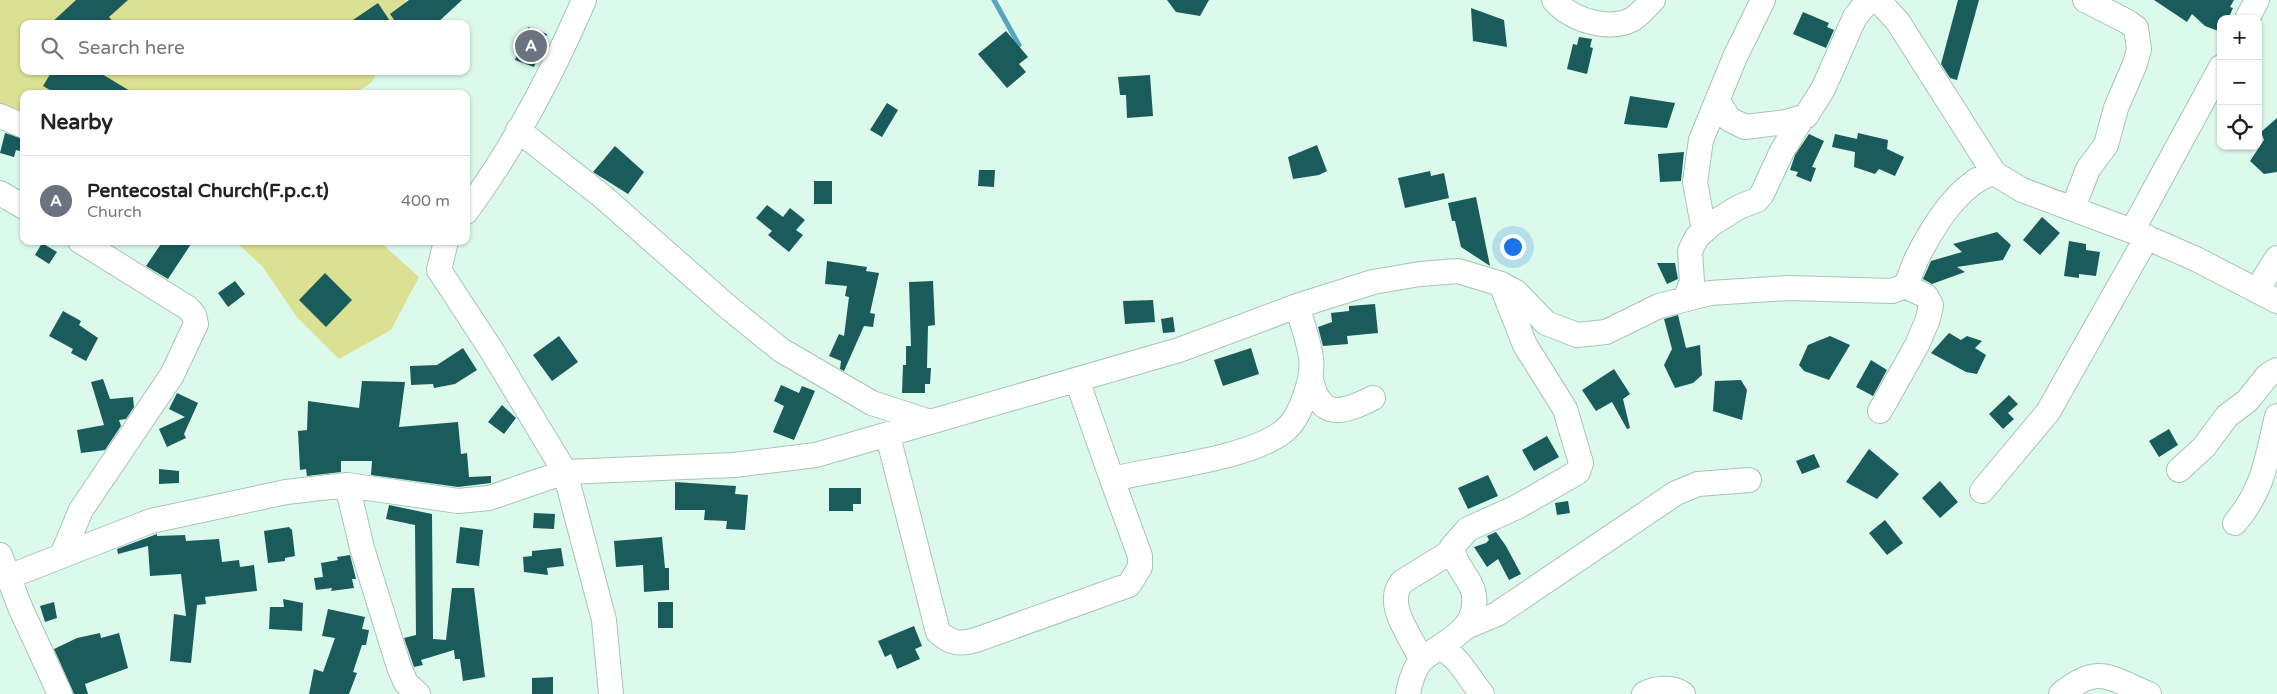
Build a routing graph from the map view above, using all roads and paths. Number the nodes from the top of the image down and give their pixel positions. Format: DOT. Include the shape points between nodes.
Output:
graph roads {
  1 [pos="584,0"];
  2 [pos="1554,0"];
  3 [pos="1653,0"];
  4 [pos="1763,0"];
  5 [pos="1869,0"];
  6 [pos="1878,0"];
  7 [pos="2085,0"];
  8 [pos="2257,0"];
  9 [pos="2249,15"];
  10 [pos="2217,75"];
  11 [pos="1718,101"];
  12 [pos="0,116"];
  13 [pos="1802,118"];
  14 [pos="20,124"];
  15 [pos="518,130"];
  16 [pos="1994,173"];
  17 [pos="0,193"];
  18 [pos="20,205"];
  19 [pos="470,207"];
  20 [pos="2072,208"];
  21 [pos="1704,231"];
  22 [pos="2140,234"];
  23 [pos="86,245"];
  24 [pos="445,245"];
  25 [pos="2277,258"];
  26 [pos="1501,284"];
  27 [pos="1905,286"];
  28 [pos="2267,296"];
  29 [pos="1685,299"];
  30 [pos="1298,306"];
  31 [pos="2277,370"];
  32 [pos="1077,380"];
  33 [pos="1311,380"];
  34 [pos="1373,398"];
  35 [pos="1880,411"];
  36 [pos="2277,416"];
  37 [pos="930,422"];
  38 [pos="888,436"];
  39 [pos="2179,470"];
  40 [pos="565,472"];
  41 [pos="1749,480"];
  42 [pos="1113,482"];
  43 [pos="347,486"];
  44 [pos="1982,491"];
  45 [pos="2235,523"];
  46 [pos="1452,551"];
  47 [pos="63,553"];
  48 [pos="4,566"];
  49 [pos="1466,626"];
  50 [pos="1431,654"];
  51 [pos="60,694"];
  52 [pos="418,694"];
  53 [pos="611,694"];
  54 [pos="1408,694"];
  55 [pos="1482,694"];
  56 [pos="1644,694"];
  57 [pos="1683,694"];
  58 [pos="2061,694"];
  59 [pos="2149,694"];
  1 -- 15 [label="street" via="555,67"];
  2 -- 3 [label="street" via="1584,19 1600,24 1618,24 1633,18"];
  4 -- 11 [label="street"];
  5 -- 13 [label="street" via="1855,17 1823,89"];
  6 -- 16 [label="street" via="1898,22"];
  7 -- 20 [label="street" via="2136,28 2139,49 2116,108 2106,145 2088,169"];
  8 -- 9 [label="street"];
  10 -- 22 [label="street"];
  11 -- 13 [label="street" via="1729,118 1745,126"];
  11 -- 21 [label="street" via="1701,140 1696,173 1698,206"];
  12 -- 14 [label="street"];
  13 -- 21 [label="street" via="1762,194"];
  15 -- 19 [label="street"];
  15 -- 37 [label="street" via="602,196 781,350 872,404"];
  16 -- 20 [label="street" via="2022,190"];
  16 -- 27 [label="street" via="1978,178 1955,200 1919,253"];
  17 -- 18 [label="street"];
  20 -- 22 [label="street"];
  21 -- 29 [label="street" via="1690,250 1692,282"];
  22 -- 28 [label="street"];
  22 -- 44 [label="street" via="2048,412"];
  23 -- 47 [label="street" via="188,308 196,324 172,375 81,510"];
  24 -- 40 [label="street" via="439,270"];
  25 -- 28 [label="street"];
  26 -- 29 [label="street" via="1516,292 1546,322 1577,335 1606,332 1658,306"];
  26 -- 30 [label="street" via="1458,271 1420,274 1373,282"];
  26 -- 46 [label="street" via="1525,345 1565,410 1581,463 1578,472 1517,507 1468,529"];
  27 -- 29 [label="street" via="1892,291 1754,289"];
  27 -- 35 [label="street" via="1926,296 1931,311 1917,345"];
  30 -- 32 [label="street" via="1179,350"];
  30 -- 33 [label="street" via="1311,358"];
  31 -- 39 [label="street" via="2268,375 2247,401 2227,416 2204,447"];
  32 -- 37 [label="street"];
  32 -- 42 [label="street"];
  33 -- 34 [label="street" via="1320,404 1332,410 1349,409"];
  33 -- 42 [label="street" via="1306,396 1284,431 1253,447 1130,475"];
  36 -- 45 [label="street" via="2266,469 2248,508"];
  37 -- 38 [label="street"];
  38 -- 40 [label="street" via="816,455 771,462"];
  38 -- 42 [label="street" via="938,632 950,641 963,644 1129,585 1140,567 1140,556"];
  40 -- 43 [label="street" via="489,498 458,501"];
  40 -- 53 [label="street" via="604,620"];
  41 -- 49 [label="street" via="1698,484 1676,493 1498,614"];
  43 -- 47 [label="street" via="286,492 191,511 151,521"];
  43 -- 52 [label="street" via="362,548 399,666 406,683"];
  46 -- 49 [label="street" via="1474,592 1474,609"];
  46 -- 50 [label="street" via="1412,575 1396,589 1395,602"];
  47 -- 48 [label="street"];
  48 -- 51 [label="street"];
  49 -- 50 [label="street"];
  50 -- 54 [label="street" via="1411,680"];
  50 -- 55 [label="street" via="1449,652"];
  56 -- 57 [label="street" via="1665,688"];
  58 -- 59 [label="street" via="2084,678 2101,674"];
}
